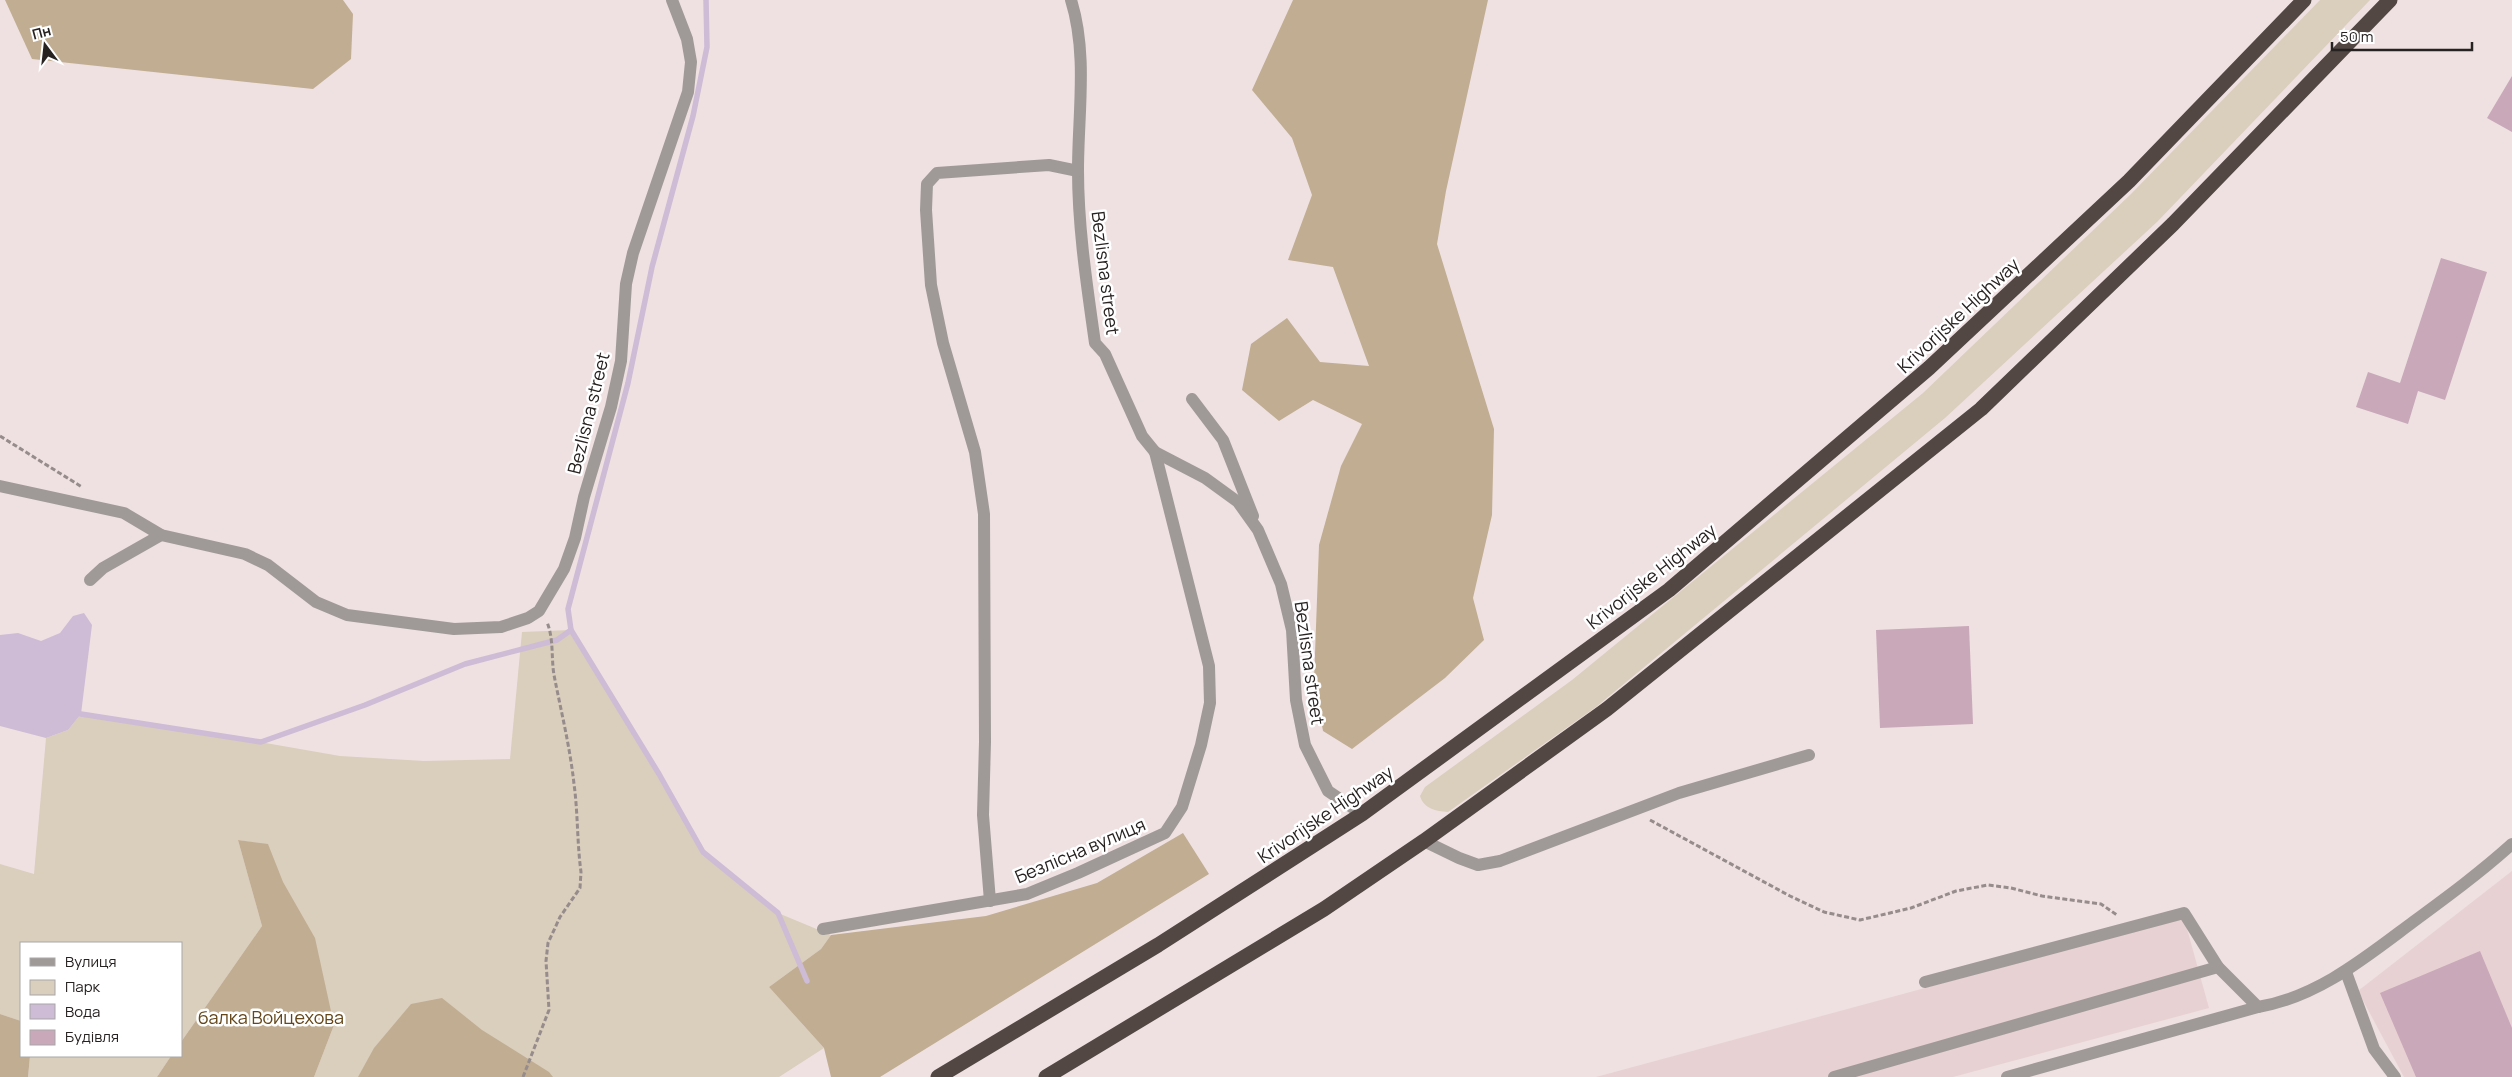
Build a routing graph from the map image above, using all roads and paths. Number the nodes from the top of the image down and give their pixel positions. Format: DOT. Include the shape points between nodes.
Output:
graph roads {
  1 [pos="672,0"];
  2 [pos="1071,0"];
  3 [pos="2304,0"];
  4 [pos="2390,0"];
  5 [pos="1078,171"];
  6 [pos="1192,399"];
  7 [pos="0,436"];
  8 [pos="1155,452"];
  9 [pos="0,486"];
  10 [pos="86,489"];
  11 [pos="1258,530"];
  12 [pos="160,535"];
  13 [pos="90,580"];
  14 [pos="539,611"];
  15 [pos="1809,755"];
  16 [pos="1362,814"];
  17 [pos="1644,817"];
  18 [pos="1424,841"];
  19 [pos="2512,844"];
  20 [pos="990,901"];
  21 [pos="2134,926"];
  22 [pos="824,928"];
  23 [pos="2218,968"];
  24 [pos="2346,972"];
  25 [pos="1925,982"];
  26 [pos="2258,1007"];
  27 [pos="523,1077"];
  28 [pos="938,1077"];
  29 [pos="1046,1077"];
  30 [pos="1834,1077"];
  31 [pos="2007,1077"];
  32 [pos="2394,1077"];
  1 -- 14 [label="street, Bezlisna street" via="687,39 691,62 688,92 633,253 626,284 621,361 575,538 564,569"];
  2 -- 5 [label="street, Bezlisna street" via="1077,20 1080,82"];
  3 -- 16 [label="highway, Krivorijske Highway" via="2129,180 1929,368 1669,590"];
  4 -- 18 [label="highway" via="2173,224 1981,409 1607,709"];
  5 -- 8 [label="street, Bezlisna street" via="1082,248 1095,343 1105,354 1142,436"];
  5 -- 20 [label="street" via="1048,165 937,173 926,184 931,286 943,343 975,452 984,514 986,742 983,815"];
  6 -- 11 [label="street" via="1223,440"];
  7 -- 10 [label="path"];
  8 -- 11 [label="street, Bezlisna street" via="1205,478 1238,502"];
  8 -- 20 [label="street, Безлісна вулиця" via="1209,666 1210,703 1182,807 1165,833 1027,894"];
  9 -- 12 [label="street" via="124,513"];
  11 -- 16 [label="street, Bezlisna street" via="1281,584 1292,630 1296,700 1305,745 1328,791"];
  12 -- 13 [label="street" via="103,568"];
  12 -- 14 [label="street" via="253,558 268,565 316,602 347,615 454,629 500,627"];
  14 -- 27 [label="path" via="551,634 554,674 570,754 581,872 580,888 560,917 548,943 549,1010"];
  15 -- 18 [label="street" via="1679,793 1500,861 1478,865"];
  16 -- 28 [label="highway, Krivorijske Highway" via="1158,945"];
  17 -- 21 [label="path" via="1824,912 1860,920 1910,908 1956,891 1988,885 2101,904"];
  18 -- 29 [label="highway" via="1324,909"];
  19 -- 24 [label="street" via="2481,872"];
  20 -- 22 [label="street, Безлісна вулиця"];
  21 -- 23 [label="street" via="2184,913"];
  21 -- 25 [label="street"];
  23 -- 26 [label="street"];
  23 -- 30 [label="street"];
  24 -- 26 [label="street" via="2283,1003"];
  24 -- 32 [label="street" via="2374,1049"];
  26 -- 31 [label="street"];
}
